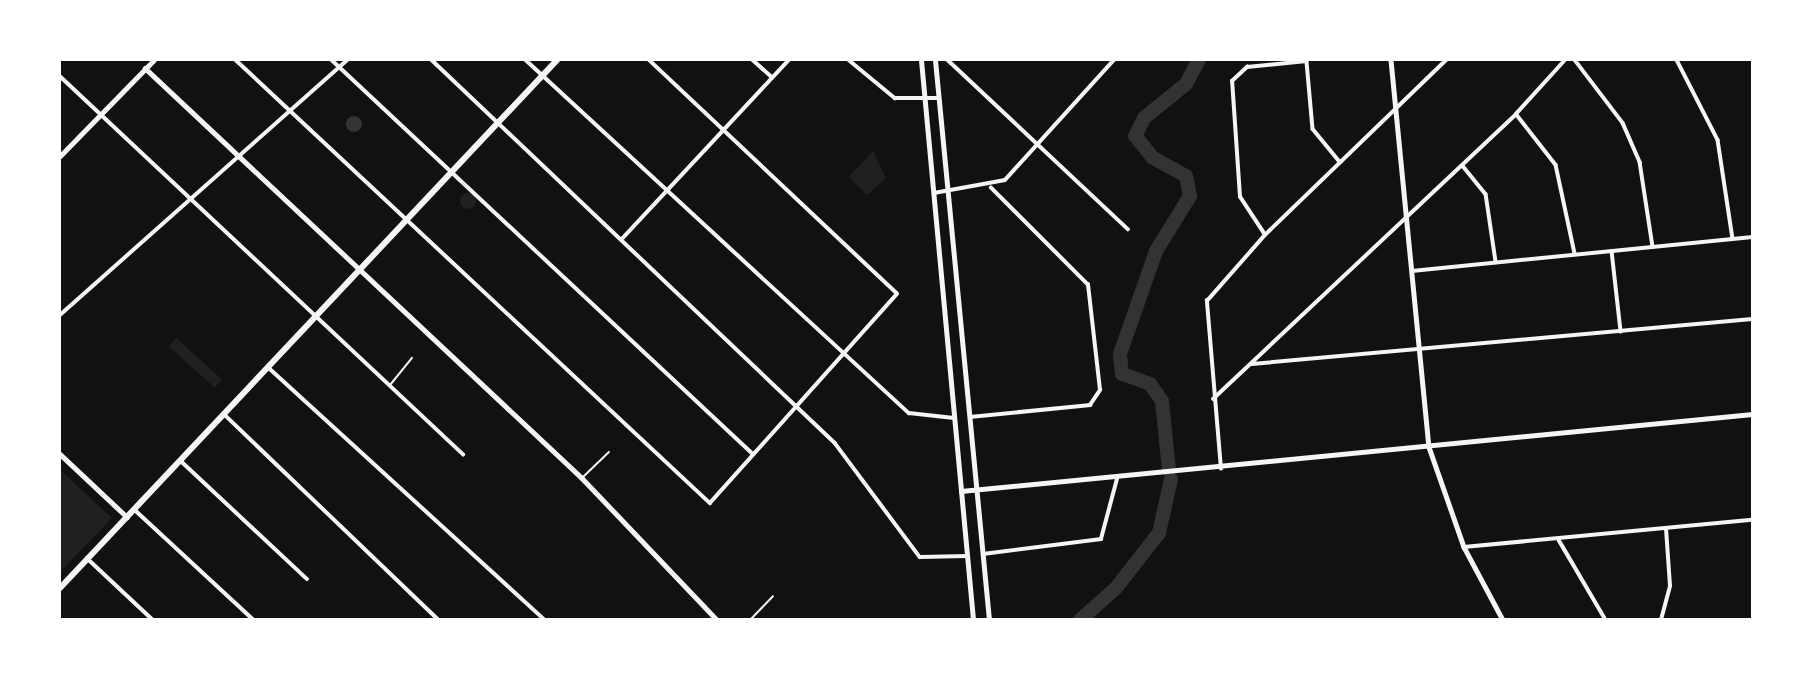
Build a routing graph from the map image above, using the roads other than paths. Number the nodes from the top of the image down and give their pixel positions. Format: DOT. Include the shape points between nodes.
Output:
graph roads {
  1 [pos="154,60"];
  2 [pos="236,60"];
  3 [pos="332,60"];
  4 [pos="348,60"];
  5 [pos="432,60"];
  6 [pos="526,60"];
  7 [pos="557,60"];
  8 [pos="649,60"];
  9 [pos="753,60"];
  10 [pos="789,60"];
  11 [pos="849,60"];
  12 [pos="921,60"];
  13 [pos="935,60"];
  14 [pos="947,60"];
  15 [pos="1114,60"];
  16 [pos="1306,60"];
  17 [pos="1391,60"];
  18 [pos="1446,60"];
  19 [pos="1565,60"];
  20 [pos="1574,60"];
  21 [pos="1677,60"];
  22 [pos="340,67"];
  23 [pos="145,68"];
  24 [pos="542,75"];
  25 [pos="60,76"];
  26 [pos="772,77"];
  27 [pos="939,98"];
  28 [pos="925,99"];
  29 [pos="290,108"];
  30 [pos="1395,112"];
  31 [pos="1517,114"];
  32 [pos="99,115"];
  33 [pos="497,124"];
  34 [pos="724,129"];
  35 [pos="1038,146"];
  36 [pos="237,154"];
  37 [pos="60,156"];
  38 [pos="1340,162"];
  39 [pos="1463,166"];
  40 [pos="452,171"];
  41 [pos="991,188"];
  42 [pos="666,191"];
  43 [pos="948,192"];
  44 [pos="934,193"];
  45 [pos="186,197"];
  46 [pos="1404,218"];
  47 [pos="407,219"];
  48 [pos="1128,229"];
  49 [pos="1265,235"];
  50 [pos="1752,237"];
  51 [pos="1733,239"];
  52 [pos="620,240"];
  53 [pos="1653,247"];
  54 [pos="1612,251"];
  55 [pos="1575,254"];
  56 [pos="1496,262"];
  57 [pos="955,265"];
  58 [pos="940,266"];
  59 [pos="360,269"];
  60 [pos="1410,272"];
  61 [pos="60,315"];
  62 [pos="316,317"];
  63 [pos="1752,319"];
  64 [pos="1621,331"];
  65 [pos="1418,349"];
  66 [pos="844,356"];
  67 [pos="412,358"];
  68 [pos="1252,364"];
  69 [pos="268,367"];
  70 [pos="965,372"];
  71 [pos="950,373"];
  72 [pos="389,386"];
  73 [pos="1213,399"];
  74 [pos="797,404"];
  75 [pos="224,414"];
  76 [pos="1752,414"];
  77 [pos="970,417"];
  78 [pos="954,418"];
  79 [pos="1429,447"];
  80 [pos="609,452"];
  81 [pos="60,454"];
  82 [pos="463,454"];
  83 [pos="753,454"];
  84 [pos="180,460"];
  85 [pos="1221,469"];
  86 [pos="582,478"];
  87 [pos="1117,479"];
  88 [pos="961,491"];
  89 [pos="979,492"];
  90 [pos="134,509"];
  91 [pos="127,517"];
  92 [pos="1752,520"];
  93 [pos="1666,528"];
  94 [pos="1559,540"];
  95 [pos="1464,547"];
  96 [pos="983,554"];
  97 [pos="967,556"];
  98 [pos="87,558"];
  99 [pos="307,579"];
  100 [pos="60,588"];
  101 [pos="773,596"];
  102 [pos="438,619"];
  103 [pos="153,620"];
  104 [pos="254,620"];
  105 [pos="432,620"];
  106 [pos="545,620"];
  107 [pos="717,620"];
  108 [pos="750,620"];
  109 [pos="973,620"];
  110 [pos="989,620"];
  111 [pos="1503,620"];
  112 [pos="1606,620"];
  113 [pos="1661,620"];
  1 -- 23 [label="street"];
  2 -- 29 [label="street"];
  3 -- 22 [label="street"];
  4 -- 22 [label="street"];
  5 -- 33 [label="street"];
  6 -- 24 [label="street"];
  7 -- 24 [label="main road"];
  8 -- 34 [label="street"];
  9 -- 26 [label="street"];
  10 -- 26 [label="street"];
  11 -- 28 [label="street" via="895,98"];
  12 -- 28 [label="main road"];
  13 -- 27 [label="main road"];
  14 -- 35 [label="street"];
  15 -- 35 [label="street"];
  16 -- 38 [label="street" via="1313,129"];
  16 -- 49 [label="street" via="1247,67 1232,81 1240,197"];
  17 -- 30 [label="street"];
  18 -- 30 [label="street"];
  19 -- 31 [label="street"];
  20 -- 53 [label="street" via="1617,114 1640,162"];
  21 -- 51 [label="street" via="1718,140"];
  22 -- 29 [label="street"];
  22 -- 40 [label="street"];
  23 -- 32 [label="street"];
  23 -- 36 [label="street"];
  24 -- 33 [label="main road"];
  24 -- 42 [label="street"];
  25 -- 32 [label="street"];
  26 -- 34 [label="street"];
  27 -- 28 [label="street"];
  27 -- 43 [label="main road"];
  28 -- 44 [label="main road"];
  29 -- 36 [label="street"];
  29 -- 47 [label="street"];
  30 -- 38 [label="street"];
  30 -- 46 [label="street"];
  31 -- 39 [label="street"];
  31 -- 55 [label="street" via="1556,164"];
  32 -- 37 [label="street"];
  32 -- 45 [label="street"];
  33 -- 40 [label="main road"];
  33 -- 52 [label="street"];
  34 -- 42 [label="street"];
  34 -- 66 [label="street" via="896,290 895,299"];
  35 -- 41 [label="street"];
  35 -- 48 [label="street"];
  36 -- 45 [label="street"];
  36 -- 59 [label="street"];
  38 -- 49 [label="street"];
  39 -- 46 [label="street"];
  39 -- 56 [label="street" via="1486,194"];
  40 -- 47 [label="main road"];
  40 -- 83 [label="street"];
  41 -- 43 [label="street"];
  41 -- 77 [label="street" via="1088,285 1100,390 1090,405"];
  42 -- 52 [label="street"];
  42 -- 66 [label="street"];
  43 -- 44 [label="street"];
  43 -- 57 [label="main road"];
  44 -- 58 [label="main road"];
  45 -- 61 [label="street"];
  45 -- 62 [label="street"];
  46 -- 60 [label="street"];
  46 -- 68 [label="street"];
  47 -- 59 [label="main road"];
  47 -- 83 [label="street" via="705,501 710,503"];
  49 -- 73 [label="street" via="1207,301"];
  50 -- 51 [label="street"];
  51 -- 53 [label="street"];
  52 -- 74 [label="street"];
  53 -- 54 [label="street"];
  54 -- 55 [label="street"];
  54 -- 64 [label="street"];
  55 -- 56 [label="street"];
  56 -- 60 [label="street"];
  57 -- 58 [label="main road"];
  57 -- 70 [label="main road"];
  58 -- 71 [label="main road"];
  59 -- 62 [label="main road"];
  59 -- 86 [label="street"];
  60 -- 65 [label="street"];
  62 -- 69 [label="main road"];
  62 -- 72 [label="street"];
  63 -- 64 [label="street"];
  64 -- 65 [label="street"];
  65 -- 68 [label="street"];
  65 -- 79 [label="street"];
  66 -- 74 [label="street"];
  66 -- 78 [label="street" via="916,417"];
  67 -- 72 [label="lane"];
  68 -- 73 [label="street"];
  69 -- 75 [label="main road"];
  69 -- 106 [label="street"];
  70 -- 71 [label="main road"];
  70 -- 77 [label="main road"];
  71 -- 78 [label="main road"];
  72 -- 82 [label="street"];
  73 -- 85 [label="street"];
  74 -- 83 [label="street"];
  74 -- 97 [label="street" via="862,473 920,558"];
  75 -- 84 [label="main road"];
  75 -- 102 [label="street"];
  76 -- 79 [label="street"];
  77 -- 89 [label="main road"];
  78 -- 88 [label="main road"];
  79 -- 85 [label="street"];
  79 -- 95 [label="street"];
  80 -- 86 [label="lane"];
  81 -- 91 [label="street"];
  84 -- 90 [label="main road"];
  84 -- 99 [label="street"];
  85 -- 87 [label="street"];
  86 -- 107 [label="street"];
  87 -- 89 [label="street"];
  87 -- 96 [label="street" via="1101,539"];
  88 -- 89 [label="street"];
  88 -- 97 [label="main road"];
  89 -- 96 [label="main road"];
  90 -- 91 [label="main road"];
  90 -- 104 [label="street"];
  91 -- 98 [label="main road"];
  92 -- 93 [label="street"];
  93 -- 94 [label="street"];
  93 -- 113 [label="street" via="1670,586"];
  94 -- 95 [label="street"];
  94 -- 112 [label="street"];
  95 -- 111 [label="street"];
  96 -- 110 [label="main road"];
  97 -- 109 [label="main road"];
  98 -- 100 [label="main road"];
  98 -- 103 [label="street"];
  101 -- 108 [label="lane"];
  102 -- 105 [label="street"];
}
